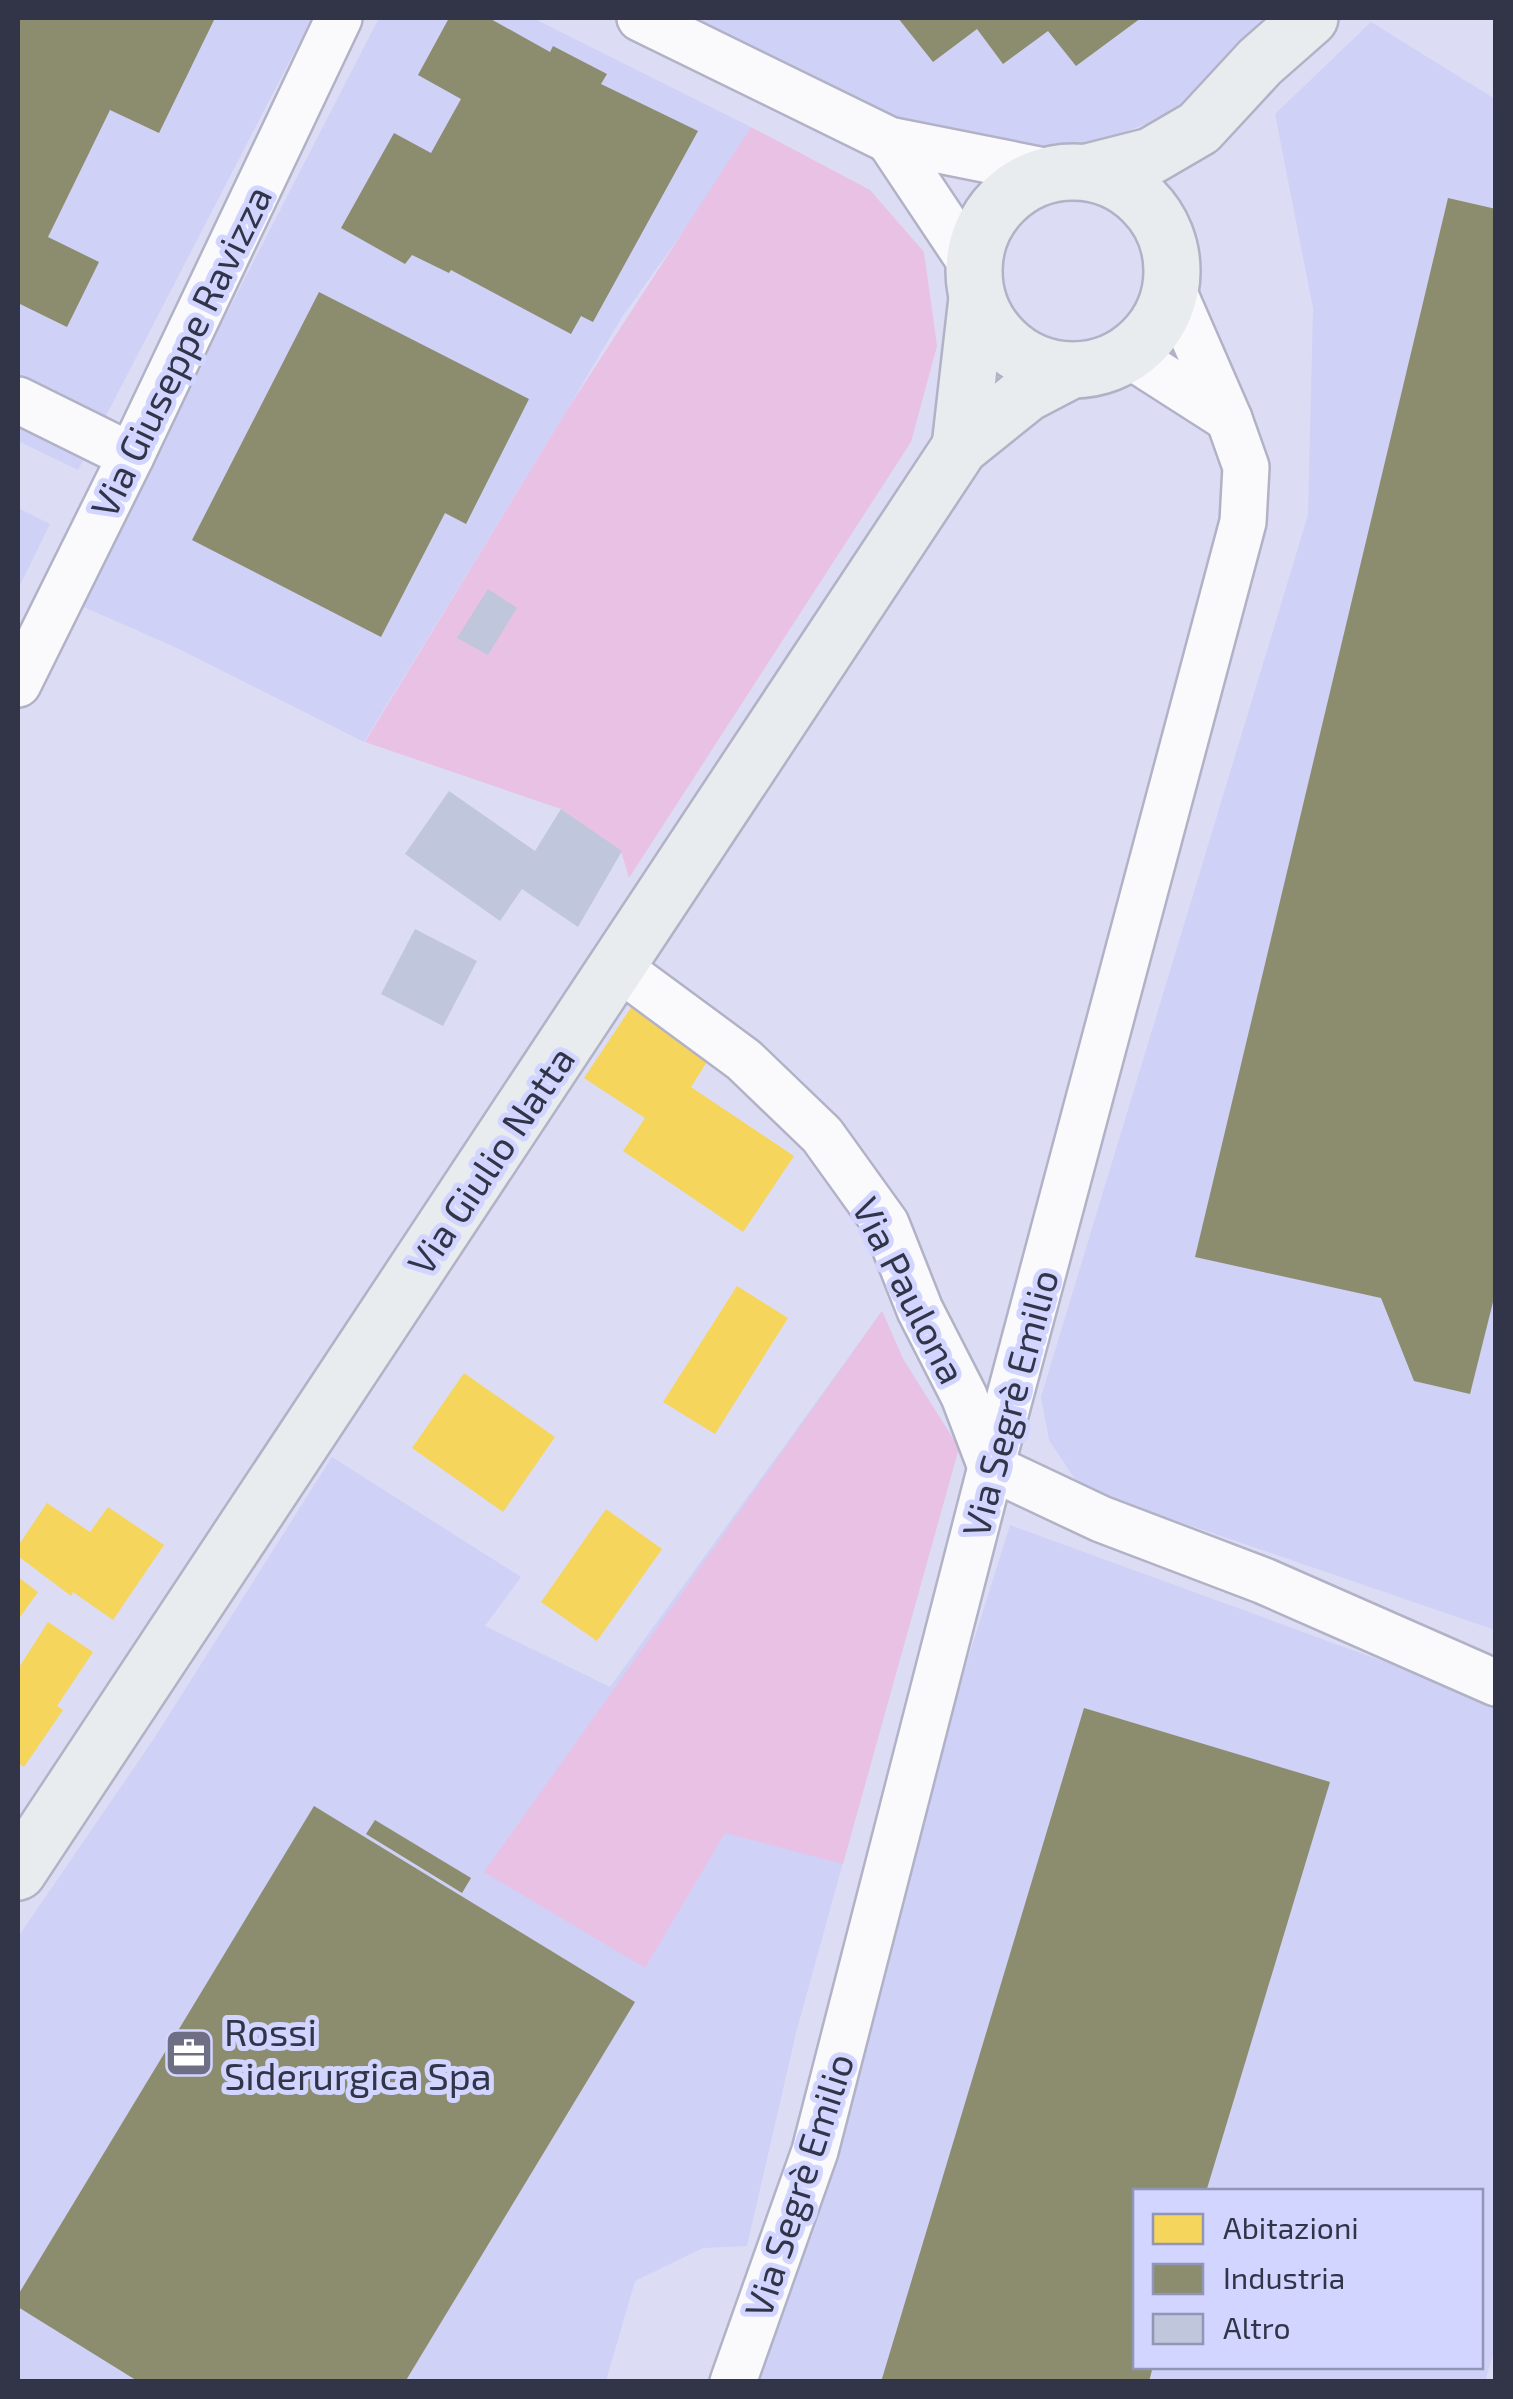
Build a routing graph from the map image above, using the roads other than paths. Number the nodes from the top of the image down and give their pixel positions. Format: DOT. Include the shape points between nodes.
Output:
graph roads {
  1 [pos="338,18"];
  2 [pos="640,18"];
  3 [pos="1310,18"];
  4 [pos="1199,128"];
  5 [pos="890,140"];
  6 [pos="1071,173"];
  7 [pos="1172,277"];
  8 [pos="975,282"];
  9 [pos="1129,355"];
  10 [pos="1070,372"];
  11 [pos="18,400"];
  12 [pos="1228,419"];
  13 [pos="960,447"];
  14 [pos="131,456"];
  15 [pos="18,684"];
  16 [pos="618,966"];
  17 [pos="991,1468"];
  18 [pos="1496,1683"];
  19 [pos="18,1872"];
  20 [pos="733,2382"];
  1 -- 14 [label="street, Via Giuseppe Ravizza"];
  2 -- 5 [label="street"];
  3 -- 4 [label="street"];
  4 -- 6 [label="street" via="1151,156"];
  4 -- 7 [label="street" via="1177,209"];
  5 -- 6 [label="street"];
  5 -- 8 [label="street"];
  6 -- 7 [label="street" via="1121,183 1148,205 1166,234"];
  6 -- 8 [label="street" via="1022,185 996,208 980,235"];
  7 -- 9 [label="street" via="1152,333"];
  7 -- 12 [label="street, Via Segrè Emilio"];
  8 -- 10 [label="street" via="990,326 1011,350"];
  8 -- 13 [label="street, Via Giulio Natta"];
  9 -- 10 [label="street"];
  9 -- 12 [label="street"];
  10 -- 13 [label="street, Via Giulio Natta" via="1026,394"];
  11 -- 14 [label="street"];
  12 -- 17 [label="street, Via Segrè Emilio" via="1246,467 1243,522"];
  13 -- 16 [label="street, Via Giulio Natta"];
  14 -- 15 [label="street, Via Giuseppe Ravizza"];
  16 -- 17 [label="street, Via Paulona" via="744,1060 822,1135 886,1224"];
  16 -- 19 [label="street, Via Giulio Natta"];
  17 -- 18 [label="street"];
  17 -- 20 [label="street, Via Segrè Emilio" via="815,2152"];
}
